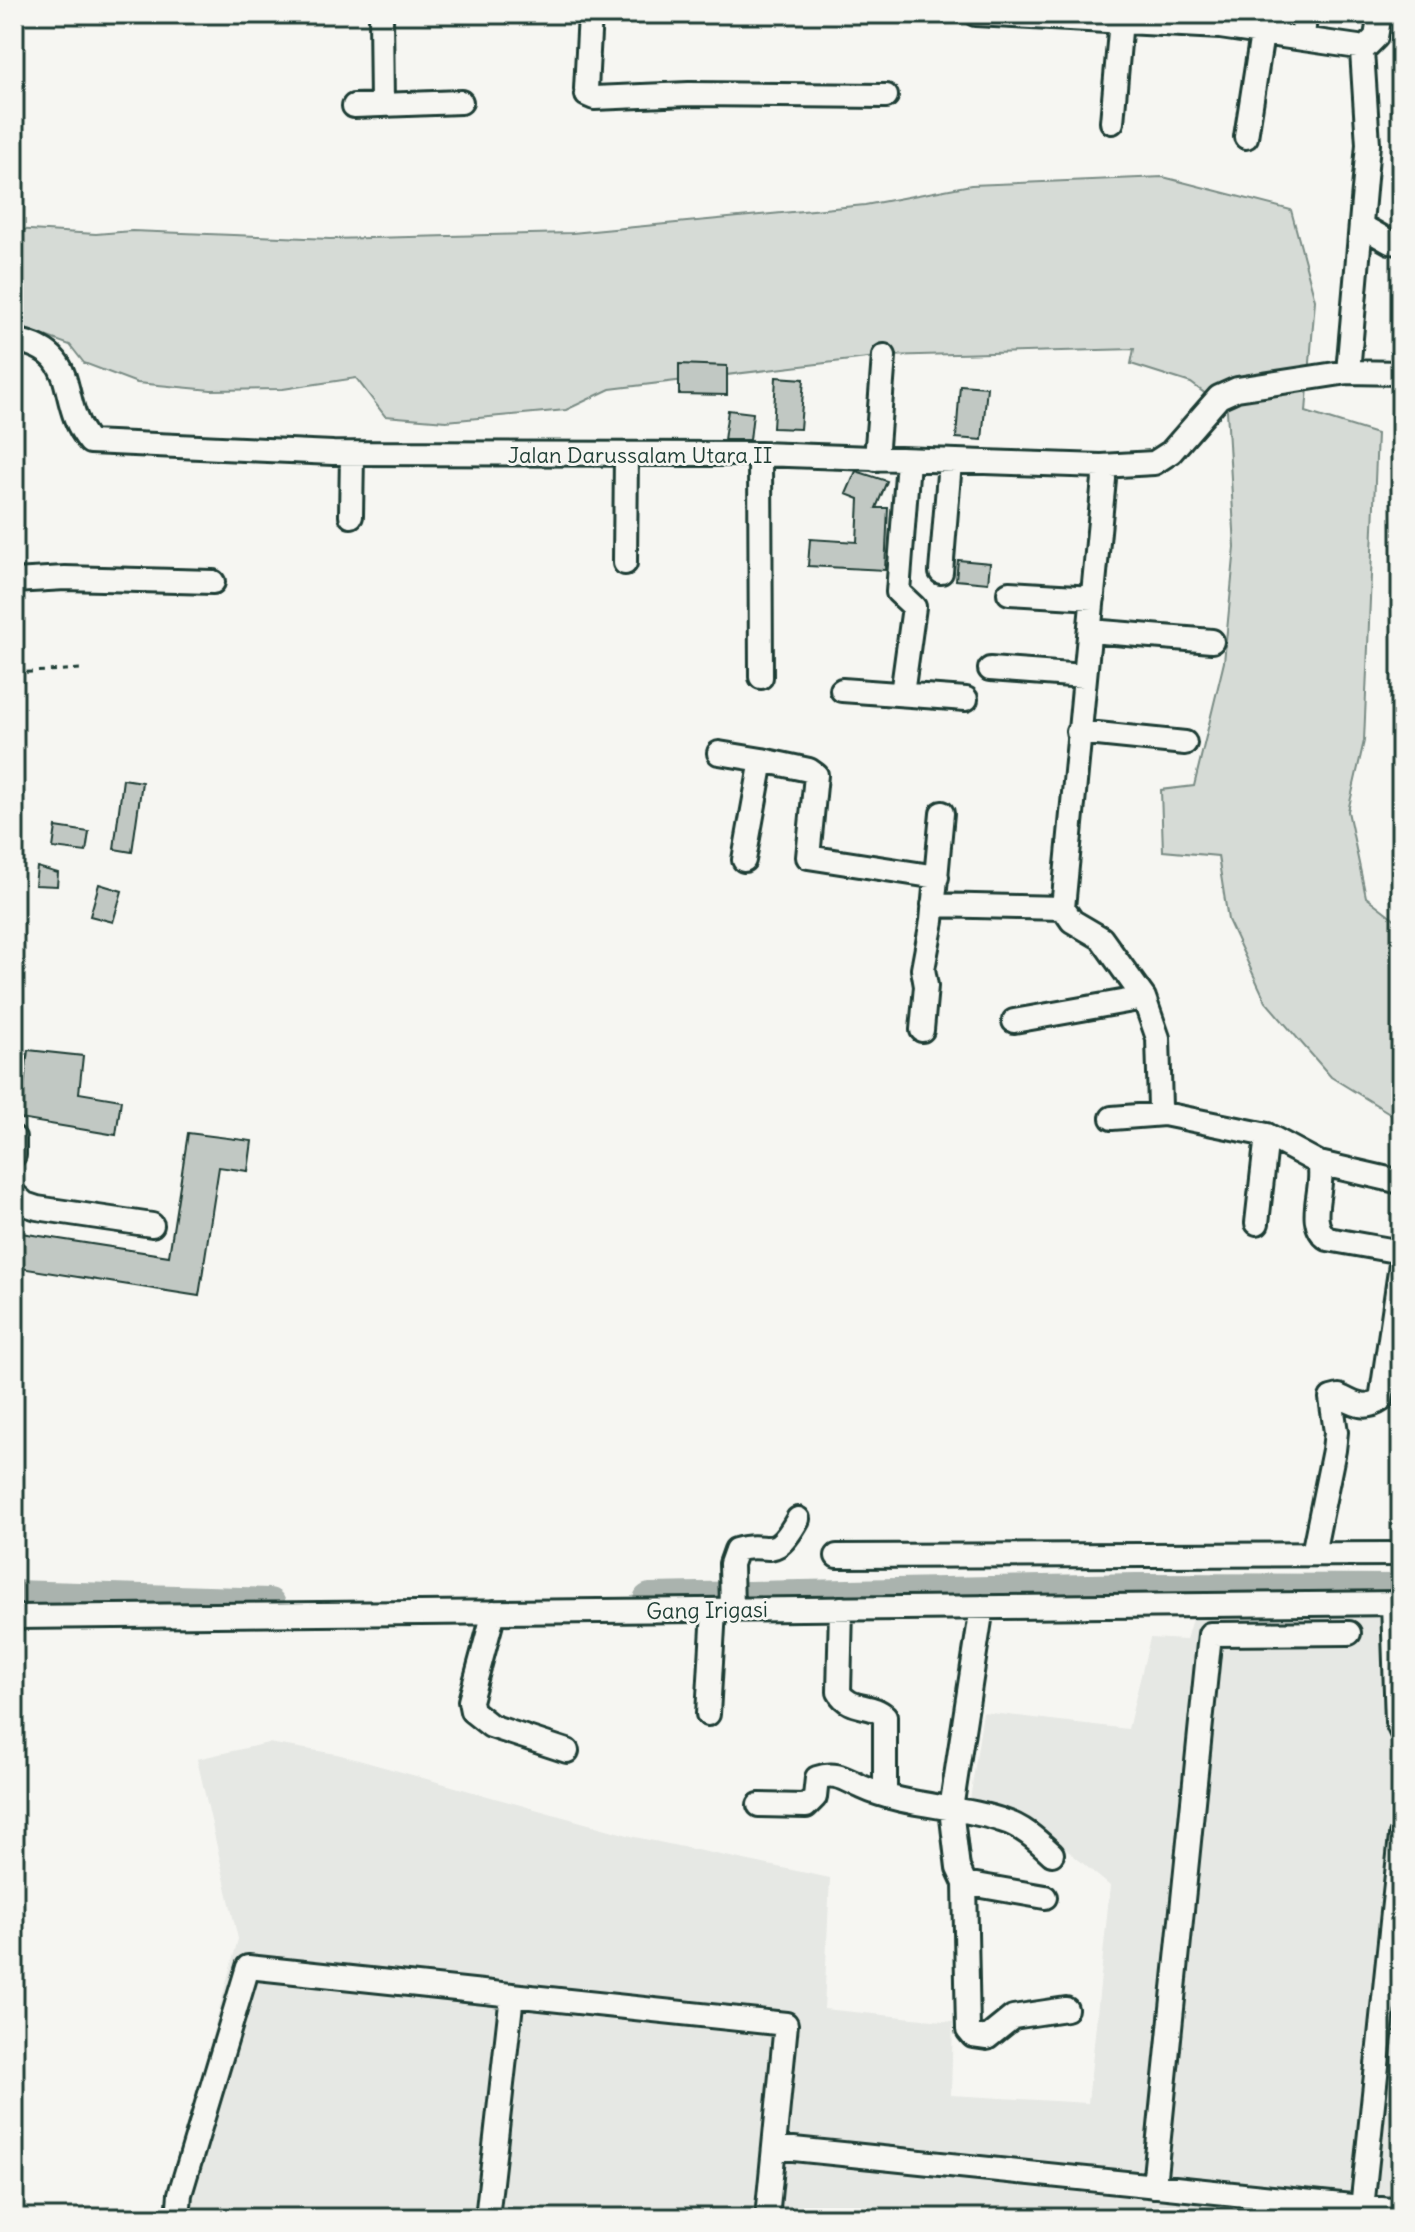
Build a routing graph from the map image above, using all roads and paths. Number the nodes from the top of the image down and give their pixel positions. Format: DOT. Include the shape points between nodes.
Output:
graph roads {
  1 [pos="381,14"];
  2 [pos="590,14"];
  3 [pos="975,14"];
  4 [pos="1305,14"];
  5 [pos="1380,14"];
  6 [pos="1111,18"];
  7 [pos="1262,34"];
  8 [pos="1303,39"];
  9 [pos="1362,51"];
  10 [pos="886,96"];
  11 [pos="461,102"];
  12 [pos="382,105"];
  13 [pos="354,106"];
  14 [pos="1112,122"];
  15 [pos="1246,137"];
  16 [pos="1362,226"];
  17 [pos="1401,243"];
  18 [pos="14,340"];
  19 [pos="884,356"];
  20 [pos="1348,372"];
  21 [pos="1401,373"];
  22 [pos="352,454"];
  23 [pos="626,454"];
  24 [pos="760,454"];
  25 [pos="876,459"];
  26 [pos="908,461"];
  27 [pos="950,462"];
  28 [pos="1101,466"];
  29 [pos="351,516"];
  30 [pos="625,563"];
  31 [pos="941,572"];
  32 [pos="14,581"];
  33 [pos="213,582"];
  34 [pos="1009,593"];
  35 [pos="1093,598"];
  36 [pos="1090,631"];
  37 [pos="1212,641"];
  38 [pos="81,669"];
  39 [pos="990,669"];
  40 [pos="14,673"];
  41 [pos="1084,676"];
  42 [pos="761,677"];
  43 [pos="842,690"];
  44 [pos="902,694"];
  45 [pos="966,699"];
  46 [pos="1078,732"];
  47 [pos="1185,743"];
  48 [pos="719,753"];
  49 [pos="762,760"];
  50 [pos="942,813"];
  51 [pos="744,860"];
  52 [pos="937,877"];
  53 [pos="933,905"];
  54 [pos="1063,908"];
  55 [pos="1144,998"];
  56 [pos="1014,1021"];
  57 [pos="922,1030"];
  58 [pos="1164,1114"];
  59 [pos="1112,1118"];
  60 [pos="1267,1135"];
  61 [pos="14,1138"];
  62 [pos="14,1155"];
  63 [pos="1319,1163"];
  64 [pos="1401,1182"];
  65 [pos="14,1194"];
  66 [pos="1257,1223"];
  67 [pos="152,1225"];
  68 [pos="1401,1252"];
  69 [pos="1401,1264"];
  70 [pos="798,1519"];
  71 [pos="1313,1554"];
  72 [pos="1401,1554"];
  73 [pos="837,1556"];
  74 [pos="1397,1603"];
  75 [pos="982,1607"];
  76 [pos="726,1608"];
  77 [pos="841,1608"];
  78 [pos="494,1612"];
  79 [pos="14,1617"];
  80 [pos="1349,1633"];
  81 [pos="708,1714"];
  82 [pos="1401,1731"];
  83 [pos="567,1751"];
  84 [pos="885,1794"];
  85 [pos="759,1805"];
  86 [pos="951,1809"];
  87 [pos="1401,1836"];
  88 [pos="1052,1854"];
  89 [pos="965,1883"];
  90 [pos="1045,1897"];
  91 [pos="512,1995"];
  92 [pos="1066,2009"];
  93 [pos="774,2147"];
  94 [pos="1154,2186"];
  95 [pos="1401,2211"];
  96 [pos="1362,2213"];
  97 [pos="178,2218"];
  98 [pos="487,2218"];
  99 [pos="767,2218"];
  1 -- 12 [label="street"];
  2 -- 10 [label="street" via="586,89 594,98"];
  3 -- 6 [label="street"];
  4 -- 8 [label="street"];
  5 -- 9 [label="street" via="1376,37"];
  6 -- 7 [label="street"];
  6 -- 14 [label="street"];
  7 -- 8 [label="street"];
  7 -- 15 [label="street"];
  8 -- 9 [label="street"];
  9 -- 16 [label="street" via="1368,144"];
  11 -- 12 [label="street"];
  12 -- 13 [label="street"];
  16 -- 17 [label="street"];
  16 -- 20 [label="street"];
  18 -- 22 [label="street, Jalan Darussalam Utara II" via="38,344 60,362 78,429 90,442"];
  19 -- 25 [label="street"];
  20 -- 21 [label="street, Jalan Darussalam Utara II"];
  20 -- 28 [label="street, Jalan Darussalam Utara II" via="1237,389 1219,397 1171,452 1154,463"];
  22 -- 23 [label="street, Jalan Darussalam Utara II"];
  22 -- 29 [label="street"];
  23 -- 24 [label="street, Jalan Darussalam Utara II"];
  23 -- 30 [label="street"];
  24 -- 25 [label="street, Jalan Darussalam Utara II"];
  24 -- 42 [label="street"];
  25 -- 26 [label="street, Jalan Darussalam Utara II"];
  26 -- 27 [label="street, Jalan Darussalam Utara II"];
  26 -- 44 [label="street" via="898,592 914,607"];
  27 -- 28 [label="street, Jalan Darussalam Utara II"];
  27 -- 31 [label="street"];
  28 -- 35 [label="street"];
  32 -- 33 [label="street"];
  34 -- 35 [label="street"];
  35 -- 36 [label="street"];
  36 -- 37 [label="street"];
  36 -- 41 [label="street"];
  38 -- 40 [label="path"];
  39 -- 41 [label="street"];
  41 -- 46 [label="street"];
  43 -- 44 [label="street"];
  44 -- 45 [label="street"];
  46 -- 47 [label="street"];
  46 -- 54 [label="street"];
  48 -- 49 [label="street"];
  49 -- 51 [label="street"];
  49 -- 52 [label="street" via="816,775 808,857"];
  50 -- 52 [label="street"];
  52 -- 53 [label="street"];
  53 -- 54 [label="street"];
  53 -- 57 [label="street" via="923,969"];
  54 -- 55 [label="street" via="1072,921 1101,938"];
  55 -- 56 [label="street"];
  55 -- 58 [label="street" via="1158,1038"];
  58 -- 59 [label="street"];
  58 -- 60 [label="street"];
  60 -- 63 [label="street"];
  60 -- 66 [label="street"];
  61 -- 62 [label="street"];
  63 -- 64 [label="street"];
  63 -- 68 [label="street" via="1320,1233 1328,1239"];
  65 -- 67 [label="street" via="37,1208"];
  69 -- 71 [label="street" via="1381,1400 1359,1407 1339,1396 1331,1398 1334,1450"];
  70 -- 76 [label="street" via="785,1539 769,1550 736,1550"];
  71 -- 72 [label="street"];
  71 -- 73 [label="street"];
  74 -- 75 [label="street, Gang Irigasi"];
  74 -- 82 [label="street"];
  75 -- 77 [label="street, Gang Irigasi"];
  75 -- 86 [label="street"];
  76 -- 77 [label="street, Gang Irigasi"];
  76 -- 78 [label="street, Gang Irigasi"];
  76 -- 81 [label="street"];
  77 -- 84 [label="street" via="839,1692 851,1704 885,1716"];
  78 -- 79 [label="street, Gang Irigasi"];
  78 -- 83 [label="street" via="470,1701 472,1711 491,1726"];
  80 -- 94 [label="street" via="1210,1634"];
  84 -- 85 [label="street" via="848,1777 827,1775 817,1778 815,1797 806,1806"];
  84 -- 86 [label="street"];
  86 -- 88 [label="street" via="1002,1820 1031,1833"];
  86 -- 89 [label="street" via="958,1868"];
  87 -- 96 [label="street"];
  89 -- 90 [label="street"];
  89 -- 92 [label="street" via="968,2030 987,2038 1013,2017"];
  91 -- 93 [label="street" via="786,2024"];
  91 -- 97 [label="street" via="248,1967 180,2194"];
  91 -- 98 [label="street"];
  93 -- 94 [label="street"];
  93 -- 99 [label="street"];
  94 -- 96 [label="street"];
  95 -- 96 [label="street"];
}
